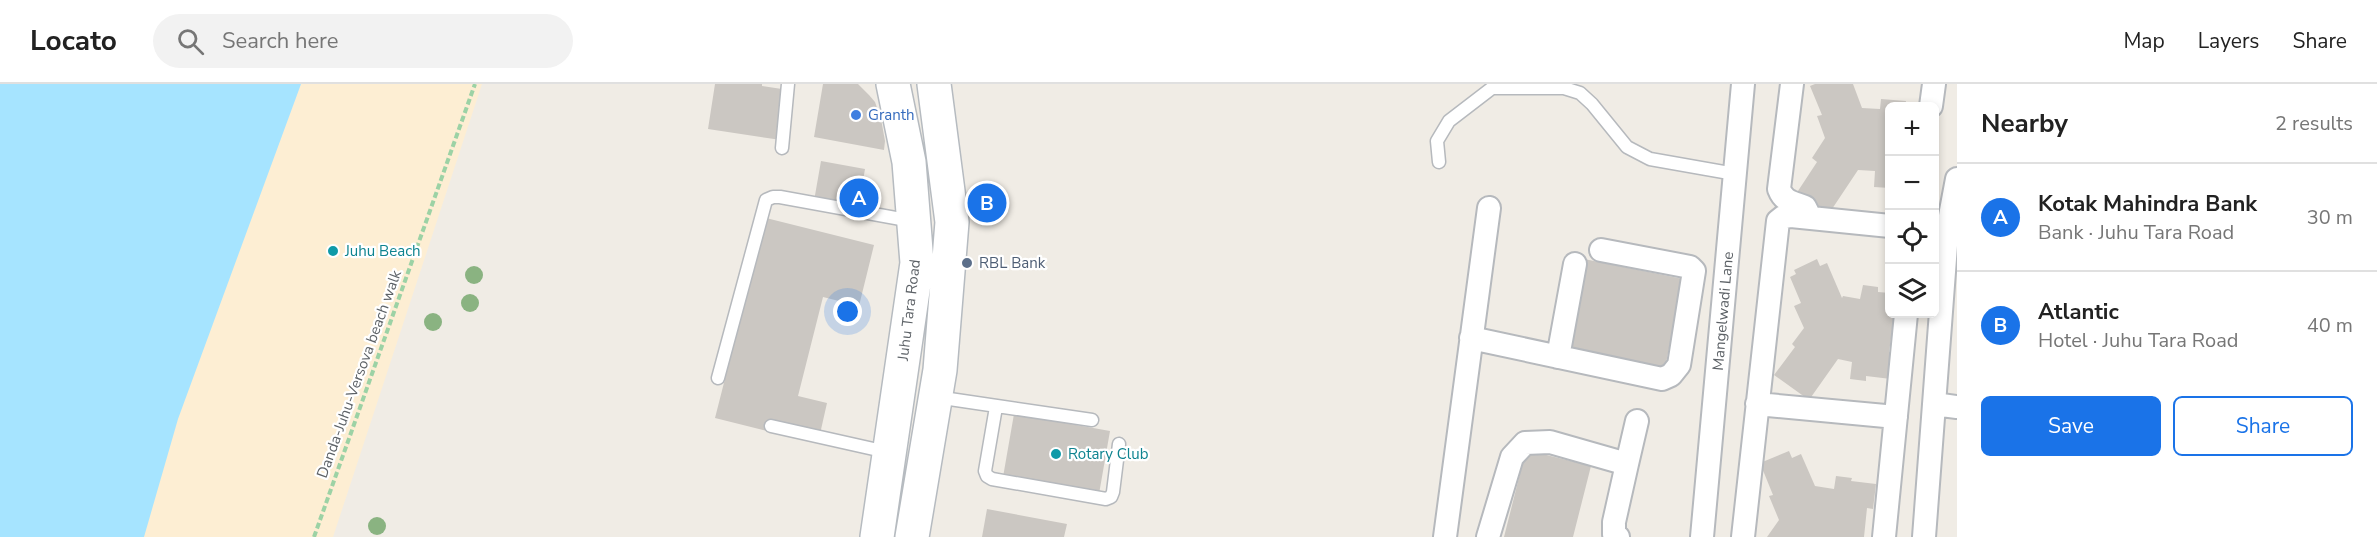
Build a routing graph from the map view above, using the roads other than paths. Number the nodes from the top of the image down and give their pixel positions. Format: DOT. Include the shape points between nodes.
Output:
graph roads {
  1 [pos="788,84"];
  2 [pos="893,84"];
  3 [pos="934,84"];
  4 [pos="1743,84"];
  5 [pos="1792,84"];
  6 [pos="1934,84"];
  7 [pos="1489,85"];
  8 [pos="1932,102"];
  9 [pos="782,148"];
  10 [pos="1439,162"];
  11 [pos="1735,174"];
  12 [pos="1957,178"];
  13 [pos="1489,208"];
  14 [pos="1811,218"];
  15 [pos="913,222"];
  16 [pos="1885,225"];
  17 [pos="1941,232"];
  18 [pos="1601,250"];
  19 [pos="1575,264"];
  20 [pos="1906,318"];
  21 [pos="1472,338"];
  22 [pos="1558,357"];
  23 [pos="718,378"];
  24 [pos="935,396"];
  25 [pos="1757,404"];
  26 [pos="1934,404"];
  27 [pos="996,407"];
  28 [pos="1957,407"];
  29 [pos="1896,417"];
  30 [pos="1092,420"];
  31 [pos="1637,421"];
  32 [pos="771,426"];
  33 [pos="1119,444"];
  34 [pos="890,453"];
  35 [pos="1628,464"];
  36 [pos="877,537"];
  37 [pos="912,537"];
  38 [pos="1445,537"];
  39 [pos="1488,537"];
  40 [pos="1617,537"];
  41 [pos="1702,537"];
  42 [pos="1743,537"];
  43 [pos="1884,537"];
  44 [pos="1924,537"];
  1 -- 9 [label="lane"];
  2 -- 15 [label="main road, Juhu Tara Road" via="909,162"];
  3 -- 24 [label="main road" via="952,222"];
  4 -- 11 [label="street, Mangelwadi Lane"];
  5 -- 14 [label="street" via="1779,189 1782,198 1805,207"];
  6 -- 8 [label="street"];
  7 -- 10 [label="lane" via="1449,121 1437,141"];
  7 -- 11 [label="lane" via="1564,88 1580,93 1627,147 1650,159"];
  11 -- 41 [label="street, Mangelwadi Lane"];
  12 -- 17 [label="street"];
  13 -- 21 [label="street"];
  14 -- 16 [label="street"];
  14 -- 25 [label="street" via="1783,217 1776,227"];
  15 -- 23 [label="lane" via="780,196 766,201"];
  15 -- 34 [label="main road, Juhu Tara Road" via="917,263"];
  17 -- 26 [label="street"];
  18 -- 22 [label="street" via="1690,267 1694,271 1679,365 1662,379"];
  19 -- 22 [label="street"];
  20 -- 29 [label="street"];
  21 -- 22 [label="street"];
  21 -- 38 [label="street"];
  24 -- 27 [label="lane"];
  24 -- 37 [label="main road"];
  25 -- 29 [label="street"];
  25 -- 42 [label="street"];
  26 -- 28 [label="street"];
  26 -- 44 [label="street"];
  27 -- 30 [label="lane"];
  27 -- 33 [label="lane" via="985,471 992,479 1106,499 1113,492"];
  29 -- 43 [label="street"];
  31 -- 35 [label="street"];
  32 -- 34 [label="lane"];
  34 -- 36 [label="main road, Juhu Tara Road"];
  35 -- 39 [label="street" via="1550,442 1525,443 1512,457"];
  35 -- 40 [label="street" via="1614,522"];
}
